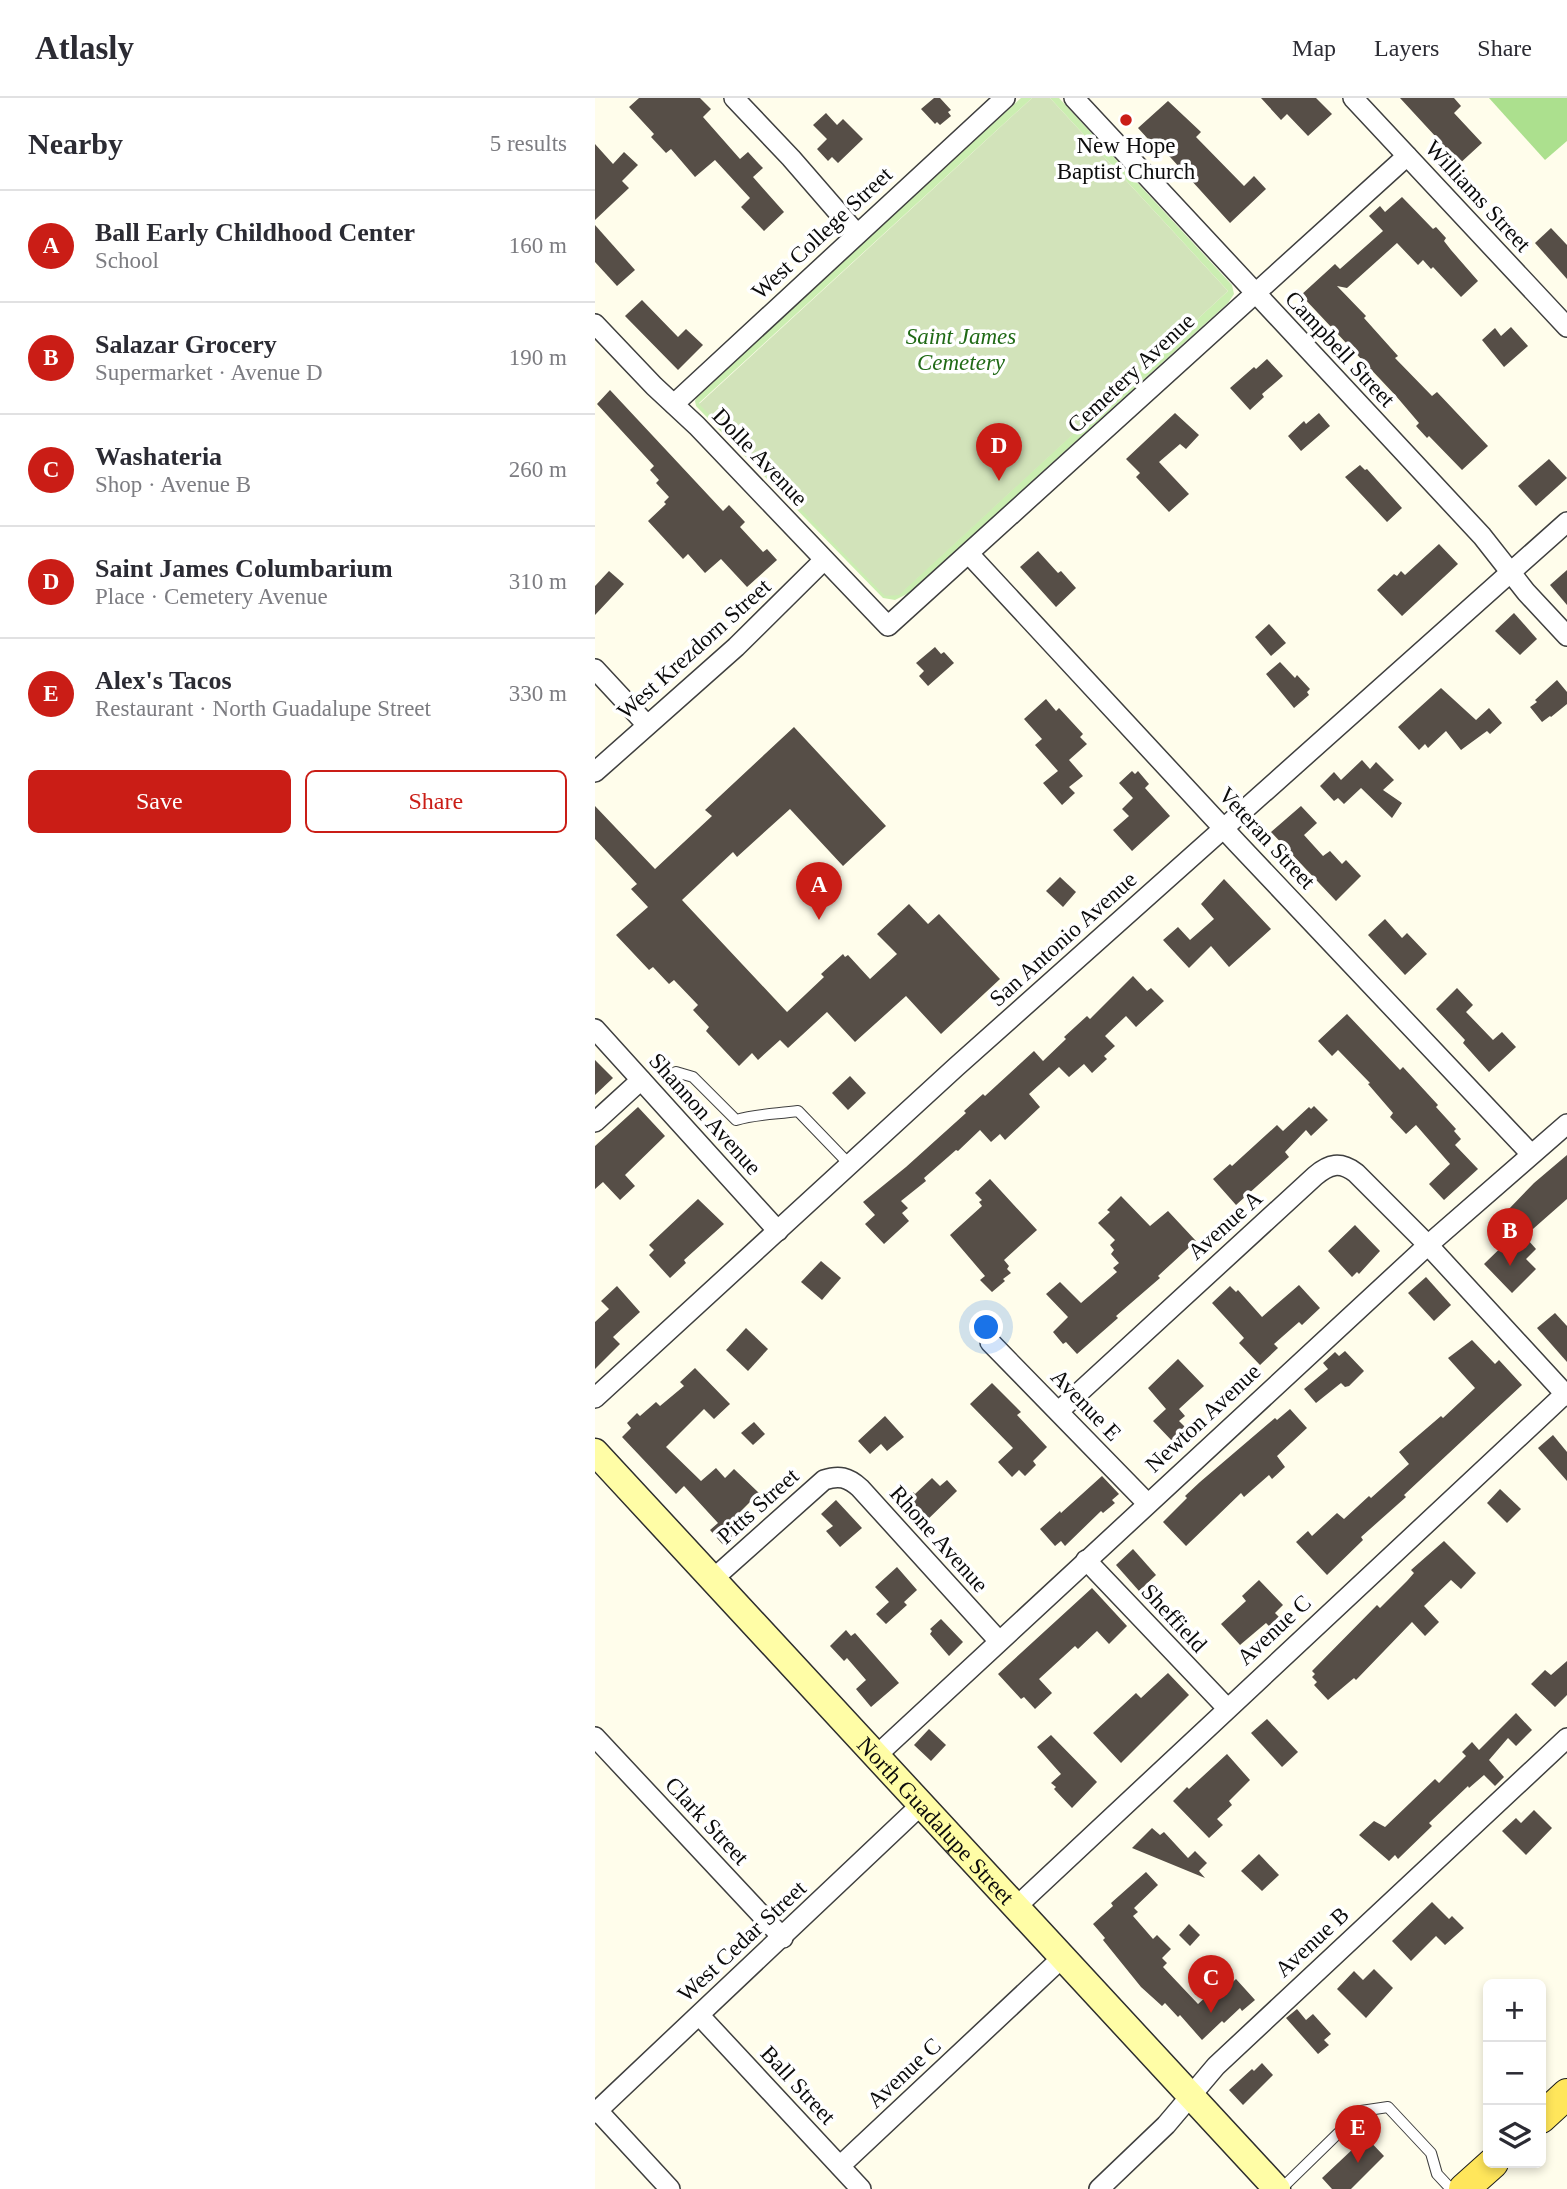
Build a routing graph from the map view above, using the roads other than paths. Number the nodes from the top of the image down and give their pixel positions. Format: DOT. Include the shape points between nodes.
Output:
graph roads {
  1 [pos="734,98"];
  2 [pos="1005,98"];
  3 [pos="1074,98"];
  4 [pos="1353,98"];
  5 [pos="1407,156"];
  6 [pos="857,234"];
  7 [pos="1255,293"];
  8 [pos="595,324"];
  9 [pos="1567,327"];
  10 [pos="674,404"];
  11 [pos="1567,522"];
  12 [pos="969,554"];
  13 [pos="824,560"];
  14 [pos="1511,572"];
  15 [pos="888,626"];
  16 [pos="1567,636"];
  17 [pos="595,669"];
  18 [pos="647,725"];
  19 [pos="595,772"];
  20 [pos="1224,829"];
  21 [pos="595,1029"];
  22 [pos="676,1072"];
  23 [pos="641,1080"];
  24 [pos="595,1122"];
  25 [pos="1567,1124"];
  26 [pos="1531,1154"];
  27 [pos="850,1164"];
  28 [pos="778,1231"];
  29 [pos="1428,1245"];
  30 [pos="990,1342"];
  31 [pos="1566,1394"];
  32 [pos="595,1398"];
  33 [pos="1059,1410"];
  34 [pos="595,1452"];
  35 [pos="840,1477"];
  36 [pos="1147,1503"];
  37 [pos="1086,1560"];
  38 [pos="713,1579"];
  39 [pos="998,1640"];
  40 [pos="1227,1708"];
  41 [pos="595,1737"];
  42 [pos="1567,1738"];
  43 [pos="877,1755"];
  44 [pos="922,1804"];
  45 [pos="1017,1906"];
  46 [pos="783,1938"];
  47 [pos="1063,1957"];
  48 [pos="699,2016"];
  49 [pos="1567,2094"];
  50 [pos="1191,2096"];
  51 [pos="596,2112"];
  52 [pos="1546,2113"];
  53 [pos="840,2166"];
  54 [pos="1487,2168"];
  55 [pos="670,2189"];
  56 [pos="861,2189"];
  57 [pos="1099,2189"];
  58 [pos="1279,2189"];
  59 [pos="1451,2189"];
  60 [pos="1464,2189"];
  1 -- 6 [label="street"];
  2 -- 6 [label="street, West College Street"];
  3 -- 7 [label="street, Campbell Street"];
  4 -- 5 [label="street, Williams Street"];
  5 -- 7 [label="street, Cemetery Avenue"];
  5 -- 9 [label="street, Williams Street"];
  6 -- 10 [label="street, West College Street"];
  7 -- 12 [label="street, Cemetery Avenue"];
  7 -- 14 [label="street, Campbell Street"];
  8 -- 10 [label="street, Dolle Avenue"];
  10 -- 13 [label="street, Dolle Avenue"];
  11 -- 14 [label="street, San Antonio Avenue"];
  12 -- 15 [label="street, Cemetery Avenue"];
  12 -- 20 [label="street, Veteran Street"];
  13 -- 15 [label="street, Dolle Avenue"];
  13 -- 18 [label="street, West Krezdorn Street" via="736,647"];
  14 -- 16 [label="street, Campbell Street"];
  14 -- 20 [label="street, San Antonio Avenue"];
  17 -- 18 [label="street"];
  18 -- 19 [label="street, West Krezdorn Street"];
  20 -- 26 [label="street, Veteran Street"];
  20 -- 27 [label="street, San Antonio Avenue"];
  21 -- 23 [label="street, Shannon Avenue"];
  22 -- 27 [label="lane" via="693,1077 736,1120 798,1111"];
  23 -- 24 [label="street"];
  23 -- 28 [label="street, Shannon Avenue"];
  25 -- 26 [label="street, Newton Avenue"];
  26 -- 29 [label="street, Newton Avenue"];
  27 -- 28 [label="street, San Antonio Avenue"];
  28 -- 32 [label="street, San Antonio Avenue"];
  29 -- 31 [label="street"];
  29 -- 33 [label="street, Avenue A" via="1356,1173 1342,1165 1326,1167"];
  29 -- 36 [label="street, Newton Avenue"];
  30 -- 33 [label="street, Avenue E"];
  31 -- 40 [label="street, Avenue C"];
  33 -- 36 [label="street, Avenue E"];
  34 -- 38 [label="street, North Guadalupe Street"];
  35 -- 38 [label="street, Pitts Street" via="815,1487"];
  35 -- 39 [label="street, Rhone Avenue" via="860,1488"];
  36 -- 37 [label="street, Newton Avenue"];
  37 -- 39 [label="street, Newton Avenue"];
  37 -- 40 [label="street, Sheffield"];
  38 -- 43 [label="street, North Guadalupe Street"];
  39 -- 43 [label="street, Newton Avenue"];
  40 -- 45 [label="street, Avenue C"];
  41 -- 46 [label="street, Clark Street"];
  42 -- 50 [label="street, Avenue B" via="1226,2056"];
  43 -- 44 [label="street, North Guadalupe Street"];
  44 -- 45 [label="street, North Guadalupe Street"];
  44 -- 46 [label="street, West Cedar Street"];
  45 -- 47 [label="street, North Guadalupe Street"];
  46 -- 48 [label="street, West Cedar Street"];
  47 -- 50 [label="street, North Guadalupe Street"];
  47 -- 53 [label="street, Avenue C"];
  48 -- 51 [label="street, West Cedar Street"];
  48 -- 53 [label="street, Ball Street"];
  49 -- 52 [label="main road"];
  50 -- 57 [label="street, Avenue B"];
  50 -- 58 [label="street, North Guadalupe Street"];
  51 -- 55 [label="street"];
  53 -- 56 [label="street, Ball Street"];
  54 -- 60 [label="main road"];
  58 -- 59 [label="lane" via="1361,2111 1388,2107 1431,2152 1437,2174"];
}
